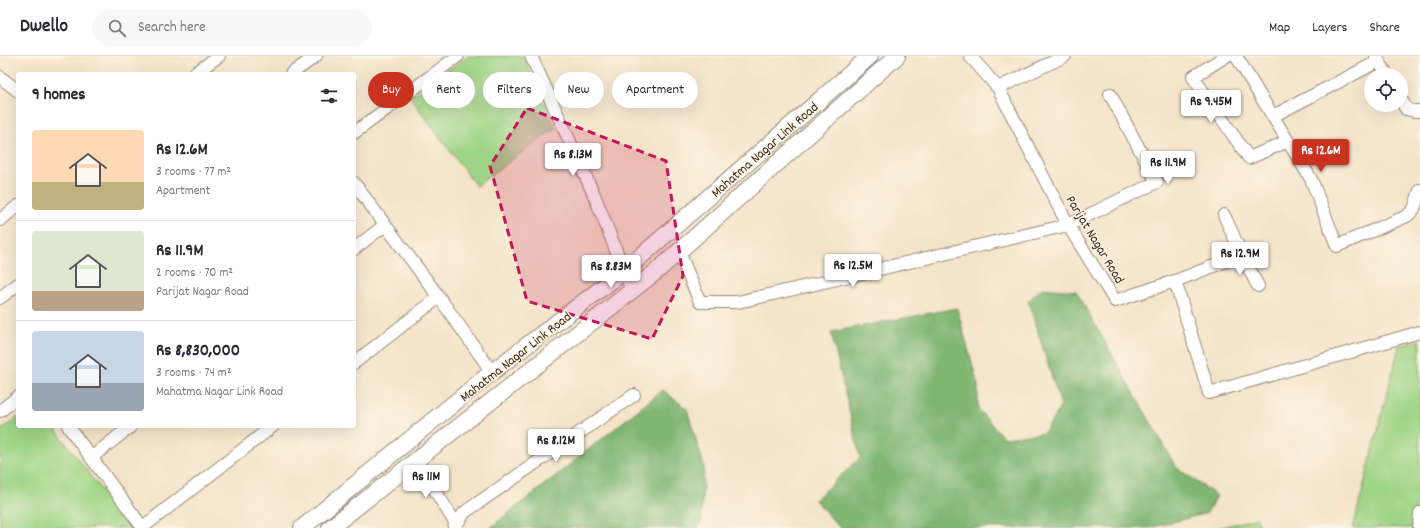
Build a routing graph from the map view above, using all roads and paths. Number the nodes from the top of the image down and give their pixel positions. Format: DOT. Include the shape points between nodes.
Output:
graph roads {
  1 [pos="219,56"];
  2 [pos="316,56"];
  3 [pos="458,56"];
  4 [pos="531,56"];
  5 [pos="870,56"];
  6 [pos="897,56"];
  7 [pos="970,56"];
  8 [pos="1065,56"];
  9 [pos="1226,56"];
  10 [pos="1236,56"];
  11 [pos="1378,59"];
  12 [pos="1383,68"];
  13 [pos="197,72"];
  14 [pos="294,72"];
  15 [pos="0,77"];
  16 [pos="998,88"];
  17 [pos="16,89"];
  18 [pos="1110,94"];
  19 [pos="1408,110"];
  20 [pos="1420,111"];
  21 [pos="1273,116"];
  22 [pos="356,132"];
  23 [pos="1288,141"];
  24 [pos="356,186"];
  25 [pos="1420,190"];
  26 [pos="16,208"];
  27 [pos="1224,215"];
  28 [pos="0,220"];
  29 [pos="385,225"];
  30 [pos="1068,225"];
  31 [pos="356,247"];
  32 [pos="679,252"];
  33 [pos="1242,255"];
  34 [pos="624,271"];
  35 [pos="1174,281"];
  36 [pos="16,286"];
  37 [pos="1258,286"];
  38 [pos="632,291"];
  39 [pos="438,297"];
  40 [pos="0,298"];
  41 [pos="1420,332"];
  42 [pos="356,361"];
  43 [pos="492,372"];
  44 [pos="634,395"];
  45 [pos="16,399"];
  46 [pos="0,411"];
  47 [pos="69,428"];
  48 [pos="128,428"];
  49 [pos="270,428"];
  50 [pos="91,458"];
  51 [pos="416,460"];
  52 [pos="1420,513"];
  53 [pos="455,526"];
  54 [pos="143,528"];
  55 [pos="302,528"];
  56 [pos="330,528"];
  57 [pos="1419,528"];
  1 -- 13 [label="street"];
  2 -- 14 [label="street"];
  3 -- 22 [label="street"];
  4 -- 34 [label="street" via="595,198"];
  5 -- 34 [label="main road, Mahatma Nagar Link Road"];
  6 -- 32 [label="main road, Mahatma Nagar Link Road"];
  7 -- 16 [label="street, Parijat Nagar Road"];
  8 -- 16 [label="street"];
  9 -- 23 [label="street" via="1193,77 1249,158"];
  10 -- 21 [label="street"];
  11 -- 12 [label="street"];
  11 -- 21 [label="street"];
  15 -- 17 [label="street"];
  16 -- 30 [label="street, Parijat Nagar Road"];
  18 -- 30 [label="street" via="1157,182"];
  19 -- 20 [label="street"];
  21 -- 23 [label="street"];
  23 -- 25 [label="street" via="1311,179 1337,246 1407,216 1414,209"];
  24 -- 29 [label="street"];
  26 -- 28 [label="street"];
  27 -- 33 [label="street"];
  29 -- 31 [label="street"];
  29 -- 39 [label="street"];
  30 -- 32 [label="street" via="738,302 700,302"];
  30 -- 35 [label="street, Parijat Nagar Road" via="1115,300"];
  32 -- 38 [label="main road, Mahatma Nagar Link Road"];
  33 -- 35 [label="street"];
  33 -- 37 [label="street"];
  34 -- 38 [label="street"];
  34 -- 43 [label="main road, Mahatma Nagar Link Road"];
  35 -- 41 [label="street" via="1209,393"];
  36 -- 40 [label="street"];
  38 -- 51 [label="main road, Mahatma Nagar Link Road"];
  39 -- 42 [label="street"];
  39 -- 43 [label="street"];
  43 -- 55 [label="main road, Mahatma Nagar Link Road"];
  44 -- 53 [label="street" via="465,512"];
  45 -- 46 [label="street"];
  47 -- 50 [label="street"];
  48 -- 50 [label="street"];
  49 -- 54 [label="street"];
  50 -- 54 [label="street"];
  51 -- 53 [label="street"];
  51 -- 56 [label="main road, Mahatma Nagar Link Road"];
  52 -- 57 [label="street"];
}
